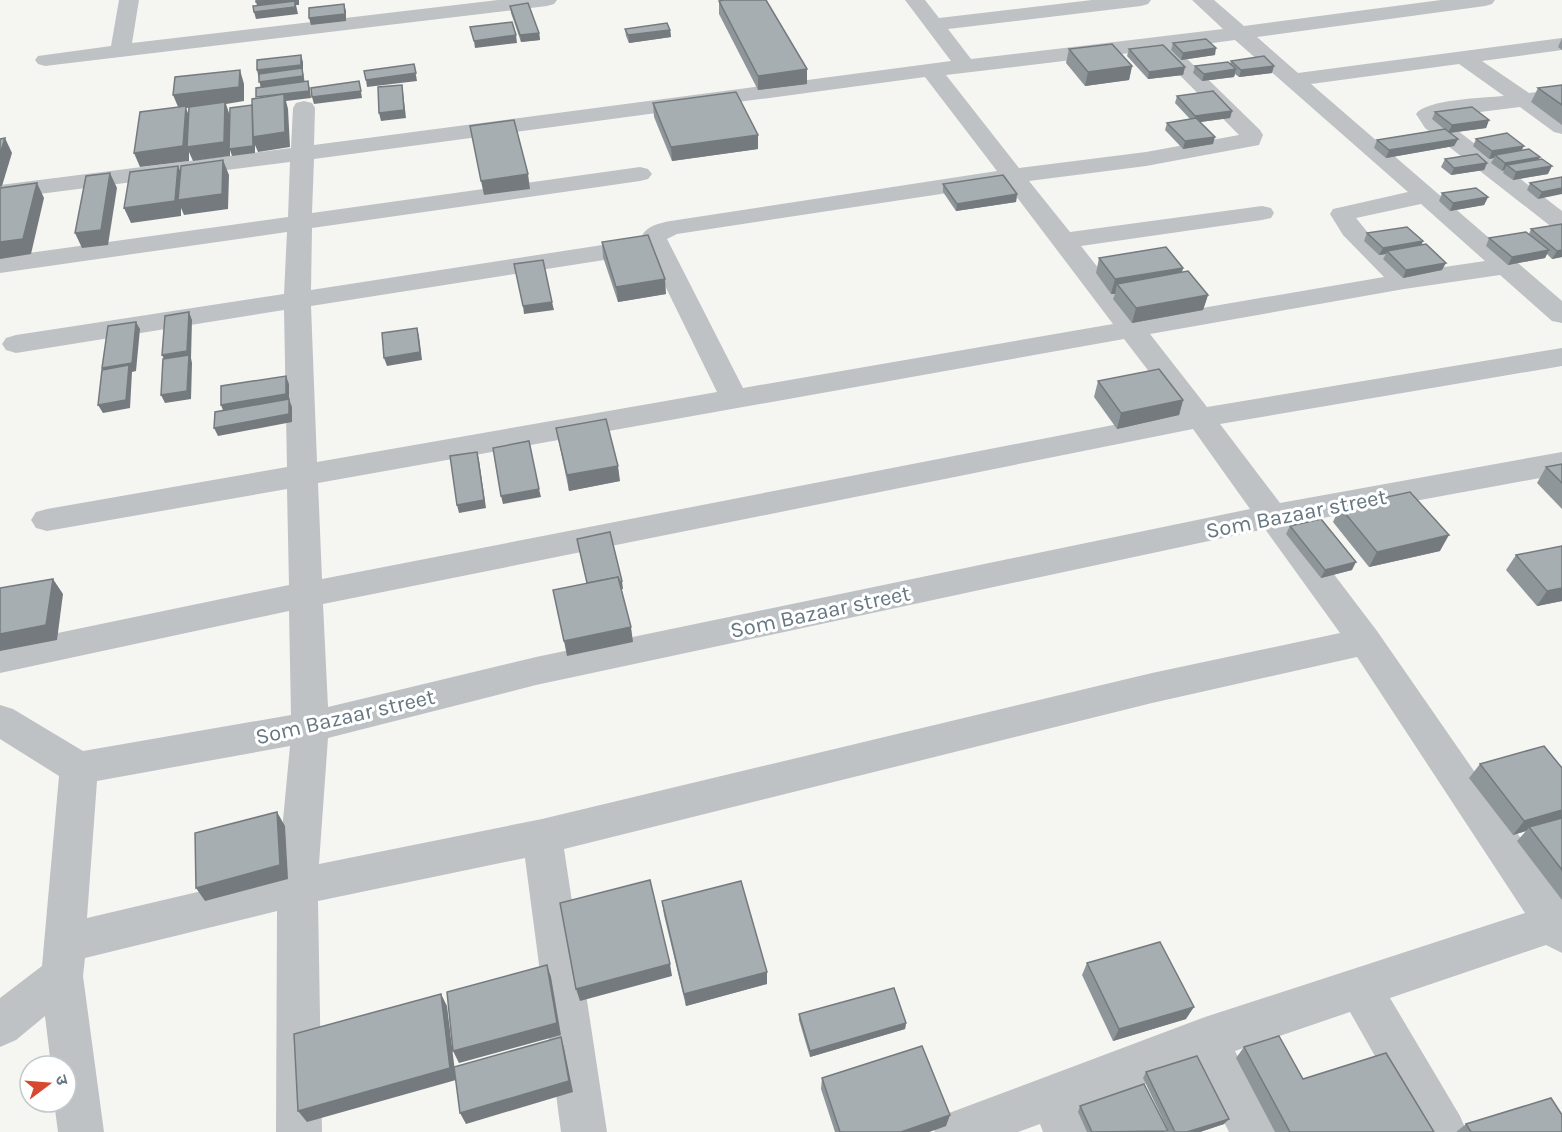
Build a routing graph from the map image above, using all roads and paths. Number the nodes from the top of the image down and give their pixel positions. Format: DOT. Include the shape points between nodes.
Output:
graph roads {
  1 [pos="129,0"];
  2 [pos="360,0"];
  3 [pos="547,0"];
  4 [pos="1141,0"];
  5 [pos="1202,0"];
  6 [pos="1485,0"];
  7 [pos="456,5"];
  8 [pos="923,6"];
  9 [pos="362,22"];
  10 [pos="1241,33"];
  11 [pos="1160,44"];
  12 [pos="1562,44"];
  13 [pos="120,51"];
  14 [pos="1463,57"];
  15 [pos="45,60"];
  16 [pos="965,66"];
  17 [pos="931,70"];
  18 [pos="1294,80"];
  19 [pos="1562,96"];
  20 [pos="1526,102"];
  21 [pos="304,108"];
  22 [pos="1562,127"];
  23 [pos="304,154"];
  24 [pos="640,174"];
  25 [pos="1012,176"];
  26 [pos="0,192"];
  27 [pos="1425,196"];
  28 [pos="1262,213"];
  29 [pos="298,222"];
  30 [pos="1562,223"];
  31 [pos="1064,241"];
  32 [pos="657,244"];
  33 [pos="0,265"];
  34 [pos="1507,266"];
  35 [pos="1404,281"];
  36 [pos="297,299"];
  37 [pos="1562,315"];
  38 [pos="1132,330"];
  39 [pos="16,344"];
  40 [pos="1562,357"];
  41 [pos="735,400"];
  42 [pos="1200,418"];
  43 [pos="1562,463"];
  44 [pos="301,476"];
  45 [pos="1272,516"];
  46 [pos="47,520"];
  47 [pos="304,595"];
  48 [pos="1365,641"];
  49 [pos="0,659"];
  50 [pos="0,720"];
  51 [pos="310,727"];
  52 [pos="79,768"];
  53 [pos="542,837"];
  54 [pos="297,887"];
  55 [pos="1559,925"];
  56 [pos="64,960"];
  57 [pos="1359,987"];
  58 [pos="0,1025"];
  59 [pos="1205,1039"];
  60 [pos="1059,1114"];
  61 [pos="81,1132"];
  62 [pos="299,1132"];
  63 [pos="584,1132"];
  64 [pos="957,1132"];
  65 [pos="1254,1132"];
  66 [pos="1444,1132"];
  1 -- 13 [label="street"];
  2 -- 9 [label="street"];
  3 -- 7 [label="street"];
  4 -- 8 [label="street"];
  5 -- 10 [label="street"];
  6 -- 10 [label="street"];
  7 -- 9 [label="street"];
  8 -- 16 [label="street"];
  9 -- 13 [label="street"];
  10 -- 11 [label="street"];
  10 -- 18 [label="street"];
  11 -- 16 [label="street"];
  11 -- 25 [label="street" via="1252,135 1251,140 1146,159"];
  12 -- 14 [label="street"];
  13 -- 15 [label="street"];
  14 -- 18 [label="street"];
  14 -- 20 [label="street"];
  16 -- 17 [label="street"];
  17 -- 23 [label="street"];
  17 -- 25 [label="street"];
  18 -- 27 [label="street"];
  19 -- 20 [label="street"];
  20 -- 22 [label="street"];
  20 -- 30 [label="street" via="1427,114 1433,123"];
  21 -- 23 [label="street"];
  23 -- 26 [label="street"];
  23 -- 29 [label="street"];
  24 -- 29 [label="street"];
  25 -- 31 [label="street"];
  25 -- 32 [label="street" via="677,227 656,234 653,237"];
  27 -- 34 [label="street"];
  27 -- 35 [label="street" via="1342,214 1364,243"];
  28 -- 31 [label="street"];
  29 -- 33 [label="street"];
  29 -- 36 [label="street"];
  31 -- 38 [label="street"];
  32 -- 36 [label="street"];
  32 -- 41 [label="street"];
  34 -- 35 [label="street"];
  34 -- 37 [label="street"];
  35 -- 38 [label="street"];
  36 -- 39 [label="street"];
  36 -- 44 [label="street"];
  38 -- 41 [label="street"];
  38 -- 42 [label="street"];
  40 -- 42 [label="street"];
  41 -- 44 [label="street"];
  42 -- 45 [label="street"];
  42 -- 47 [label="street"];
  43 -- 45 [label="street, Som Bazaar street"];
  44 -- 46 [label="street"];
  44 -- 47 [label="street"];
  45 -- 48 [label="street"];
  45 -- 51 [label="street, Som Bazaar street" via="536,671"];
  47 -- 49 [label="street"];
  47 -- 51 [label="street"];
  48 -- 53 [label="street" via="1152,688"];
  48 -- 55 [label="street"];
  50 -- 52 [label="street"];
  51 -- 52 [label="street, Som Bazaar street"];
  51 -- 54 [label="street"];
  52 -- 56 [label="street"];
  53 -- 54 [label="street"];
  53 -- 63 [label="street"];
  54 -- 56 [label="street"];
  54 -- 62 [label="street"];
  55 -- 57 [label="street"];
  56 -- 58 [label="street"];
  56 -- 61 [label="street"];
  57 -- 59 [label="street"];
  57 -- 66 [label="street"];
  59 -- 60 [label="street"];
  59 -- 65 [label="street"];
  60 -- 64 [label="street"];
}
